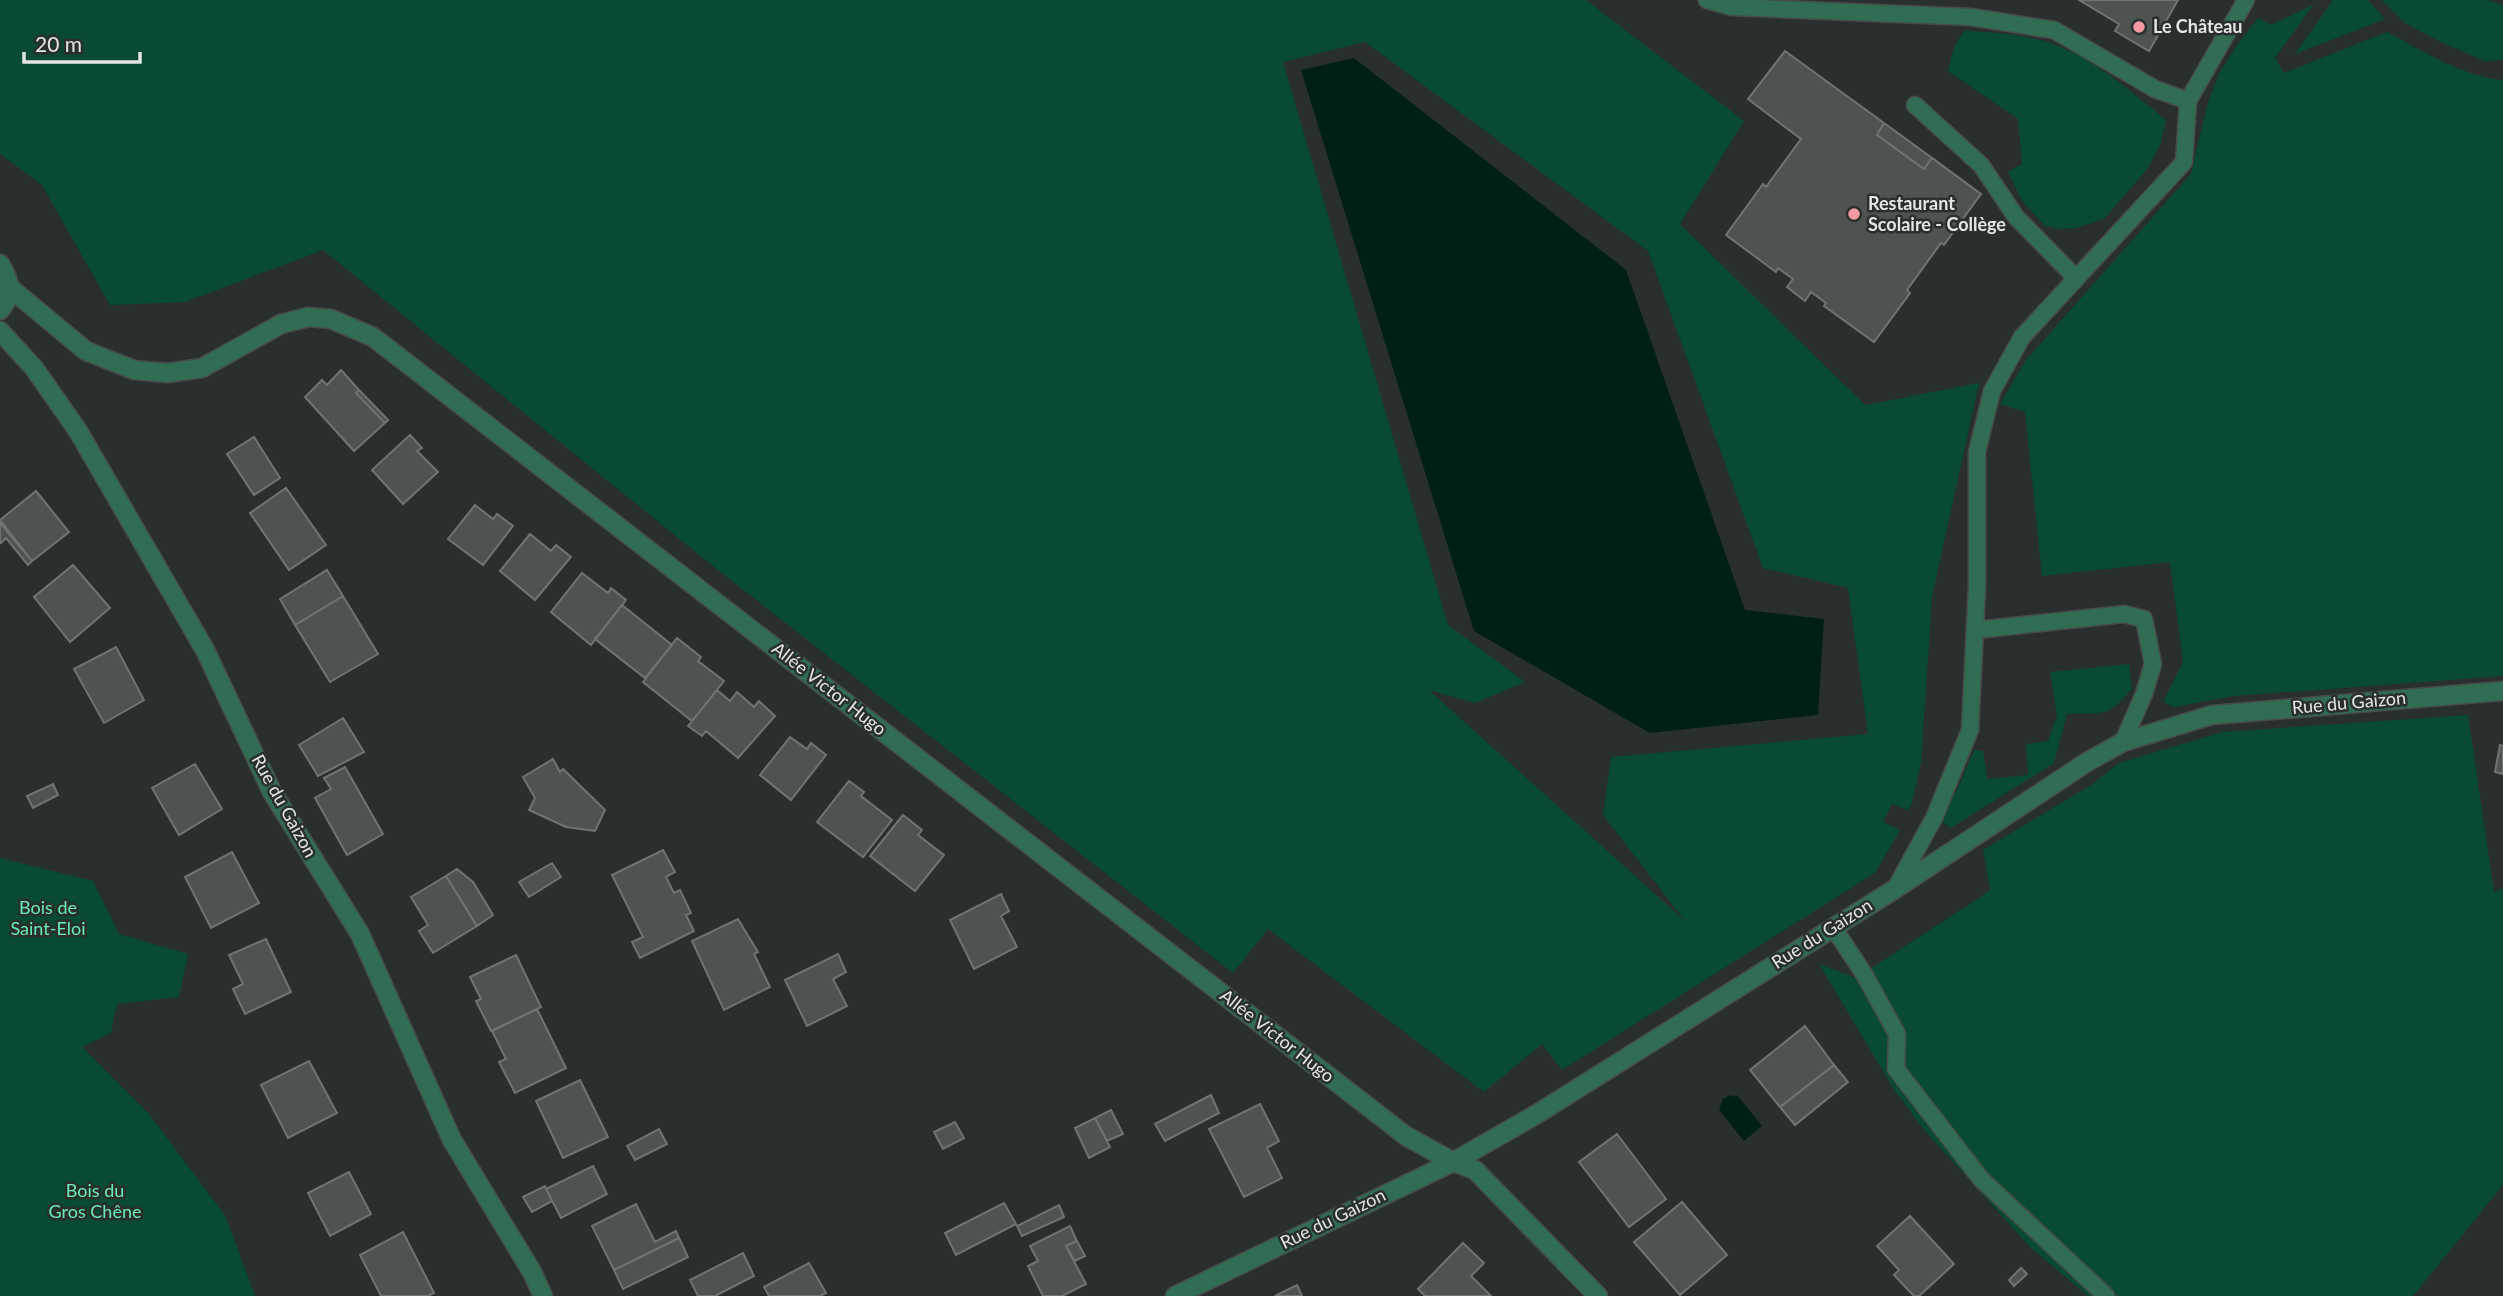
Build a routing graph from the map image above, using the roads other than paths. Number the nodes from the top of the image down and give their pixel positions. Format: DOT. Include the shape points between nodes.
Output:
graph roads {
  1 [pos="1707,0"];
  2 [pos="1968,0"];
  3 [pos="2246,0"];
  4 [pos="1862,6"];
  5 [pos="1971,17"];
  6 [pos="2188,101"];
  7 [pos="1915,105"];
  8 [pos="0,264"];
  9 [pos="2076,278"];
  10 [pos="9,287"];
  11 [pos="0,310"];
  12 [pos="0,331"];
  13 [pos="1976,630"];
  14 [pos="2503,691"];
  15 [pos="2123,742"];
  16 [pos="1895,889"];
  17 [pos="1833,926"];
  18 [pos="1453,1161"];
  19 [pos="544,1296"];
  20 [pos="1175,1296"];
  21 [pos="1598,1296"];
  22 [pos="2106,1296"];
  1 -- 4 [label="lane" via="1732,7"];
  2 -- 5 [label="lane"];
  3 -- 6 [label="lane"];
  4 -- 5 [label="lane"];
  5 -- 6 [label="lane" via="2054,30 2155,89"];
  6 -- 9 [label="lane" via="2184,162"];
  7 -- 9 [label="lane" via="1981,165 2016,217"];
  8 -- 10 [label="street"];
  9 -- 13 [label="lane" via="2022,337 1992,391 1977,452"];
  10 -- 11 [label="street"];
  10 -- 18 [label="street, Allée Victor Hugo" via="86,351 134,370 167,373 202,368 282,324 308,317 331,319 373,337 1406,1136"];
  12 -- 19 [label="street, Rue du Gaizon" via="34,368 78,431 205,650 272,792 360,934 452,1140"];
  13 -- 15 [label="lane" via="2124,614 2144,619 2153,664"];
  13 -- 16 [label="lane" via="1970,730 1934,818"];
  14 -- 15 [label="street, Rue du Gaizon" via="2212,715"];
  15 -- 16 [label="street, Rue du Gaizon"];
  16 -- 17 [label="street, Rue du Gaizon"];
  17 -- 18 [label="street, Rue du Gaizon" via="1537,1114"];
  17 -- 22 [label="lane" via="1897,1034 1896,1069 1982,1179"];
  18 -- 20 [label="street, Rue du Gaizon"];
  18 -- 21 [label="street, Allée Victor Hugo" via="1475,1170"];
}
